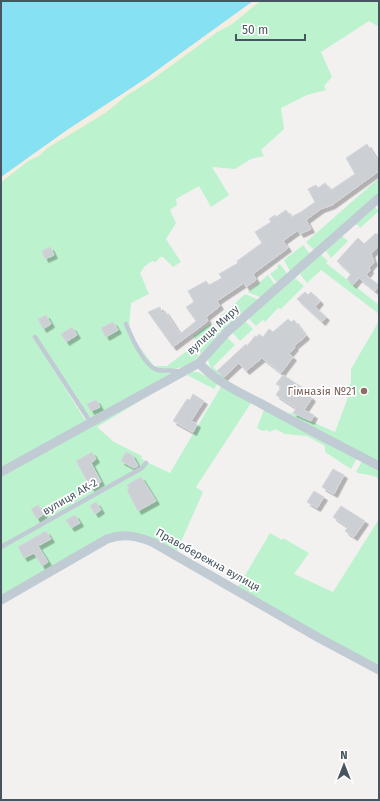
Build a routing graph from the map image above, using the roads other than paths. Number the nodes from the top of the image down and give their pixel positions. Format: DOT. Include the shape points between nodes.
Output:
graph roads {
  1 [pos="379,198"];
  2 [pos="126,324"];
  3 [pos="35,337"];
  4 [pos="199,363"];
  5 [pos="180,372"];
  6 [pos="91,424"];
  7 [pos="146,462"];
  8 [pos="379,466"];
  9 [pos="1,472"];
  10 [pos="1,547"];
  11 [pos="5,594"];
  12 [pos="1,600"];
  13 [pos="379,670"];
  1 -- 4 [label="street, вулиця Миру" via="227,332"];
  2 -- 5 [label="lane" via="134,342 151,366 160,370"];
  3 -- 6 [label="lane"];
  4 -- 5 [label="street, вулиця Миру"];
  4 -- 8 [label="street" via="212,376 227,385"];
  5 -- 6 [label="street, вулиця Миру"];
  6 -- 9 [label="street, вулиця Миру"];
  7 -- 10 [label="lane, вулиця АК-2" via="142,468"];
  11 -- 12 [label="street, Правобережна вулиця"];
  11 -- 13 [label="street, Правобережна вулиця" via="107,539 121,535 136,536 154,543"];
}
